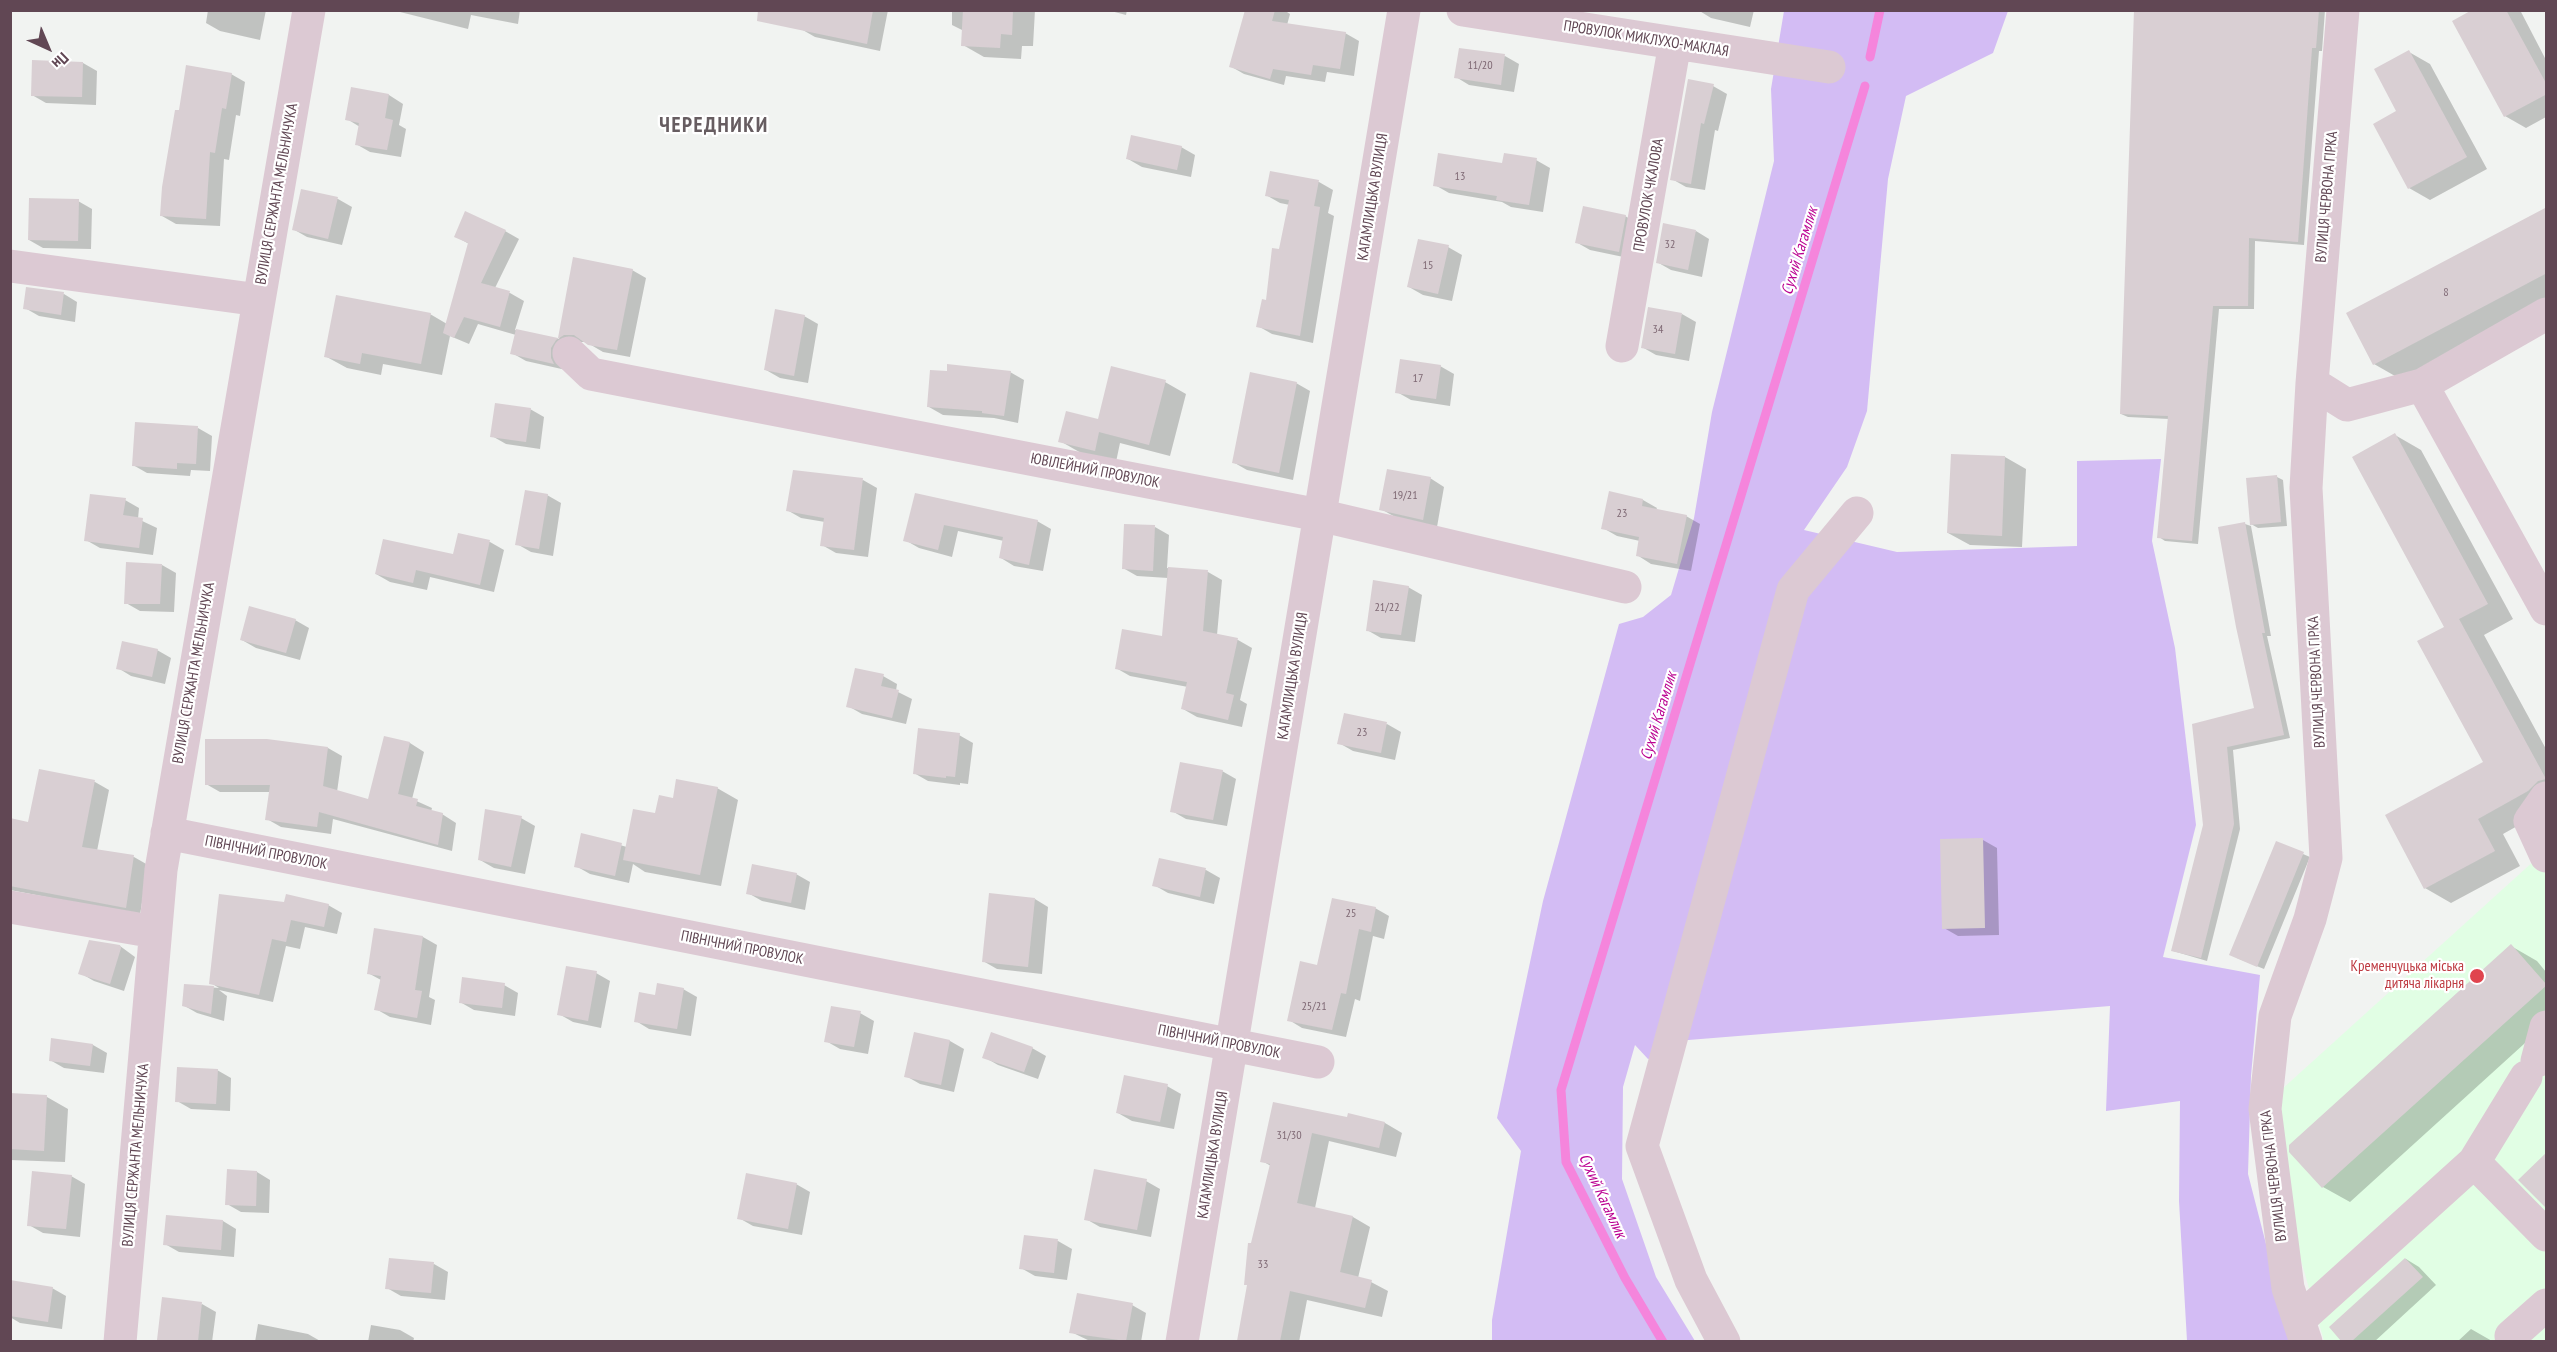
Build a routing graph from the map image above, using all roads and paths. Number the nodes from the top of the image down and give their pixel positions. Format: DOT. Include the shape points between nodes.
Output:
graph roads {
  1 [pos="309,10"];
  2 [pos="1404,10"];
  3 [pos="1463,10"];
  4 [pos="2343,10"];
  5 [pos="1676,44"];
  6 [pos="1829,67"];
  7 [pos="10,266"];
  8 [pos="259,300"];
  9 [pos="2547,314"];
  10 [pos="1622,346"];
  11 [pos="569,353"];
  12 [pos="2312,383"];
  13 [pos="2422,385"];
  14 [pos="1857,513"];
  15 [pos="1319,515"];
  16 [pos="1625,586"];
  17 [pos="2547,609"];
  18 [pos="2547,798"];
  19 [pos="167,833"];
  20 [pos="2547,856"];
  21 [pos="10,907"];
  22 [pos="155,932"];
  23 [pos="2547,1027"];
  24 [pos="1232,1045"];
  25 [pos="1318,1062"];
  26 [pos="2474,1162"];
  27 [pos="2547,1236"];
  28 [pos="2547,1305"];
  29 [pos="2302,1330"];
  30 [pos="2511,1336"];
  31 [pos="120,1341"];
  32 [pos="1182,1341"];
  33 [pos="1724,1341"];
  1 -- 8 [label="street, ВУЛИЦЯ СЕРЖАНТА МЕЛЬНИЧУКА"];
  2 -- 15 [label="street, КАГАМЛИЦЬКА ВУЛИЦЯ"];
  3 -- 5 [label="street, ПРОВУЛОК МИКЛУХО-МАКЛАЯ"];
  4 -- 12 [label="street, ВУЛИЦЯ ЧЕРВОНА ГІРКА"];
  5 -- 6 [label="street, ПРОВУЛОК МИКЛУХО-МАКЛАЯ"];
  5 -- 10 [label="street, ПРОВУЛОК ЧКАЛОВА"];
  7 -- 8 [label="street"];
  8 -- 19 [label="street, ВУЛИЦЯ СЕРЖАНТА МЕЛЬНИЧУКА"];
  9 -- 13 [label="street"];
  11 -- 15 [label="street, ЮВІЛЕЙНИЙ ПРОВУЛОК" via="591,374"];
  12 -- 13 [label="street" via="2347,405"];
  12 -- 29 [label="street, ВУЛИЦЯ ЧЕРВОНА ГІРКА" via="2306,488 2326,858 2310,919 2275,1017 2265,1109 2288,1288"];
  13 -- 17 [label="street"];
  14 -- 33 [label="street" via="1793,590 1642,1146 1691,1280"];
  15 -- 16 [label="street, ЮВІЛЕЙНИЙ ПРОВУЛОК"];
  15 -- 24 [label="street, КАГАМЛИЦЬКА ВУЛИЦЯ"];
  18 -- 20 [label="street" via="2530,821"];
  19 -- 22 [label="street, ВУЛИЦЯ СЕРЖАНТА МЕЛЬНИЧУКА"];
  19 -- 24 [label="street, ПІВНІЧНИЙ ПРОВУЛОК"];
  21 -- 22 [label="street"];
  22 -- 31 [label="street, ВУЛИЦЯ СЕРЖАНТА МЕЛЬНИЧУКА"];
  23 -- 26 [label="street" via="2532,1069"];
  24 -- 25 [label="street, ПІВНІЧНИЙ ПРОВУЛОК"];
  24 -- 32 [label="street, КАГАМЛИЦЬКА ВУЛИЦЯ"];
  26 -- 27 [label="street"];
  26 -- 29 [label="street"];
  28 -- 30 [label="street"];
}
